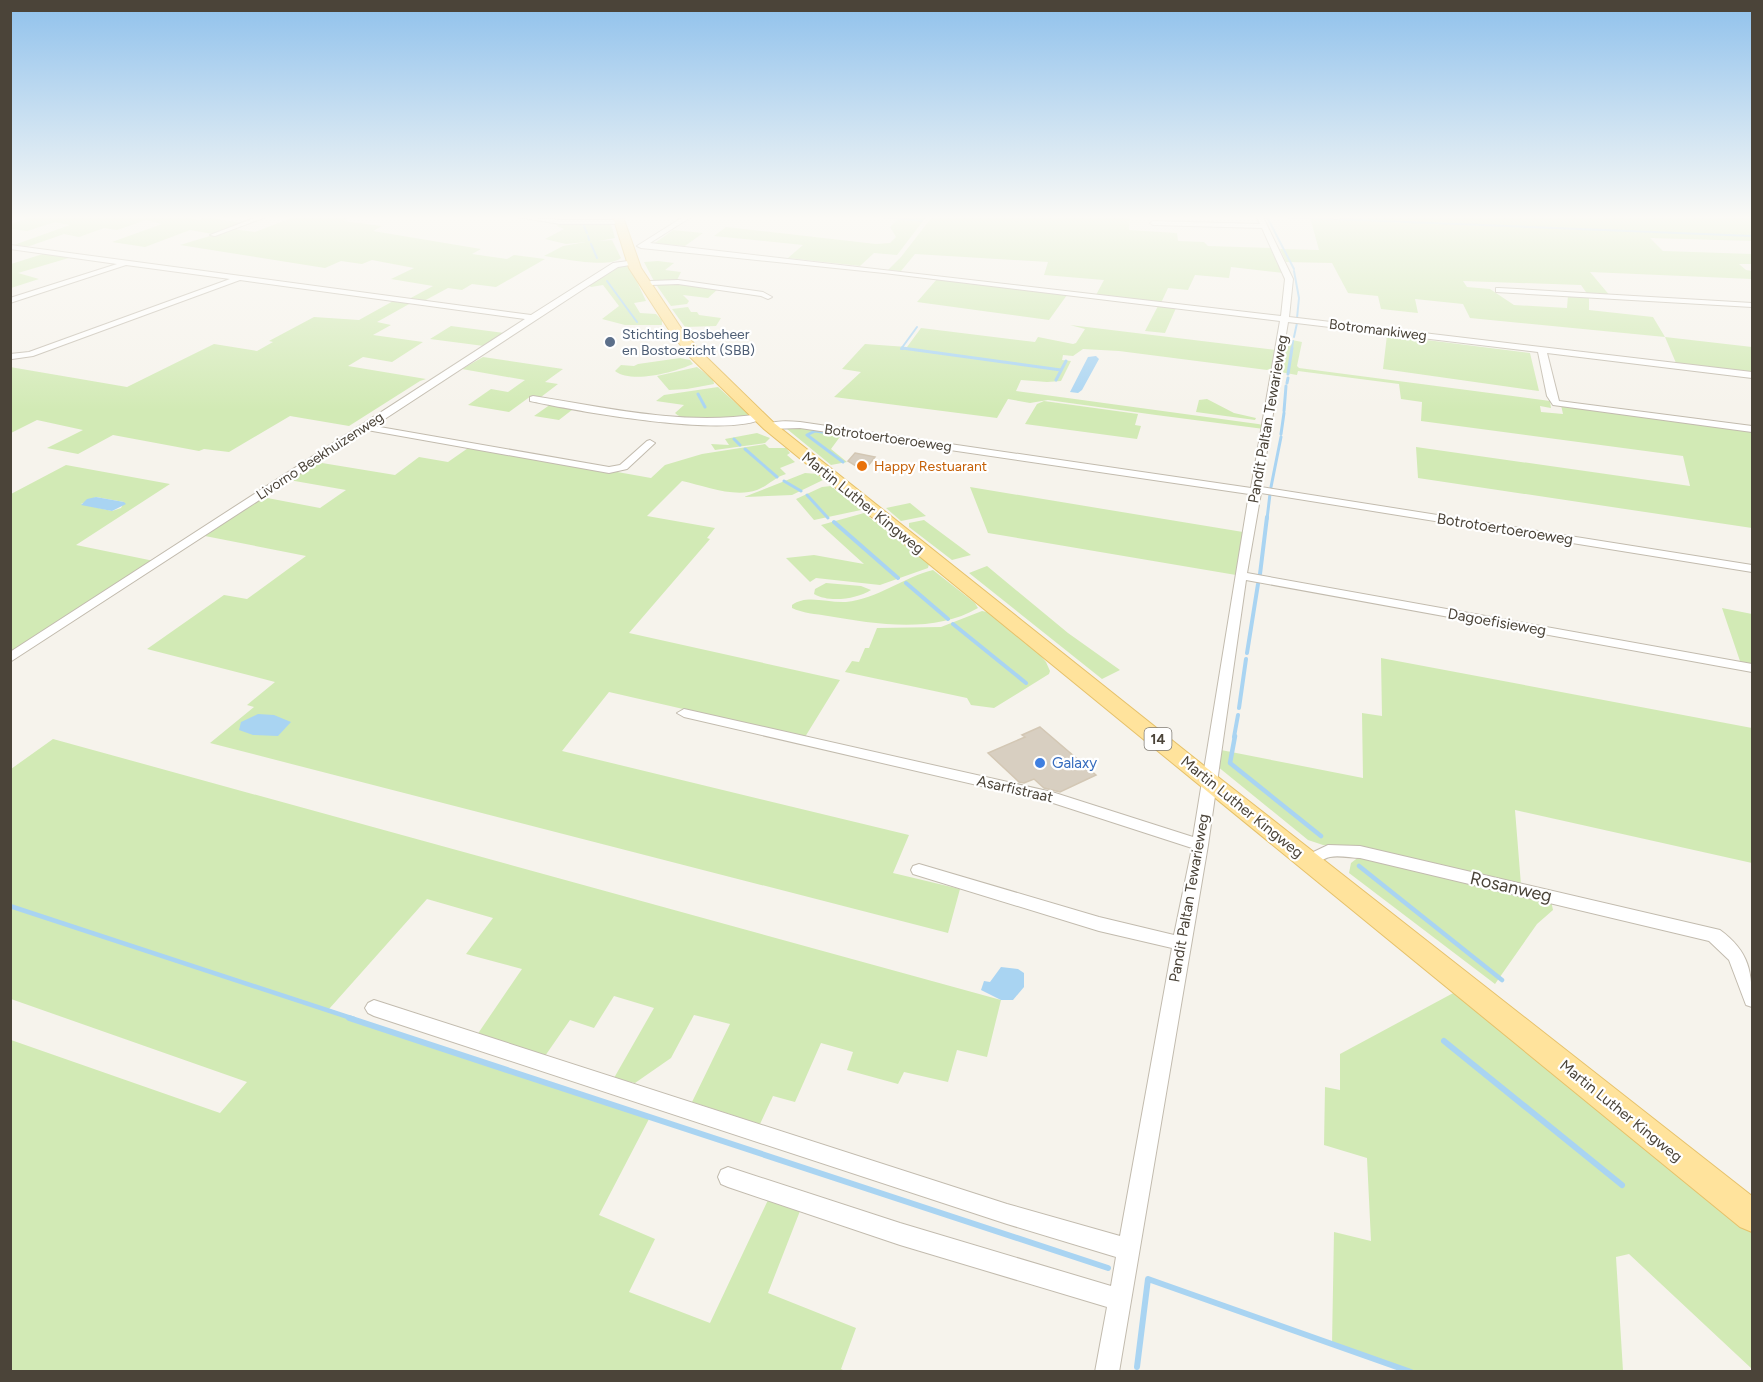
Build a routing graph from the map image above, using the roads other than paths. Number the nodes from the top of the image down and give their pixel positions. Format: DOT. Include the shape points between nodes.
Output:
graph roads {
  1 [pos="70,281"];
  2 [pos="229,281"];
  3 [pos="265,281"];
  4 [pos="590,281"];
  5 [pos="646,281"];
  6 [pos="921,281"];
  7 [pos="1289,281"];
  8 [pos="651,283"];
  9 [pos="1499,290"];
  10 [pos="768,297"];
  11 [pos="10,301"];
  12 [pos="1752,305"];
  13 [pos="532,318"];
  14 [pos="1285,319"];
  15 [pos="1542,349"];
  16 [pos="12,356"];
  17 [pos="1752,375"];
  18 [pos="533,399"];
  19 [pos="764,422"];
  20 [pos="364,427"];
  21 [pos="1752,429"];
  22 [pos="650,443"];
  23 [pos="1256,491"];
  24 [pos="1752,569"];
  25 [pos="1241,575"];
  26 [pos="10,658"];
  27 [pos="1752,668"];
  28 [pos="684,713"];
  29 [pos="1210,783"];
  30 [pos="1200,845"];
  31 [pos="1309,861"];
  32 [pos="919,870"];
  33 [pos="1181,943"];
  34 [pos="1752,1000"];
  35 [pos="374,1008"];
  36 [pos="728,1178"];
  37 [pos="1752,1215"];
  38 [pos="1129,1250"];
  39 [pos="1118,1299"];
  40 [pos="1107,1371"];
  1 -- 11 [label="street"];
  2 -- 16 [label="street" via="30,354"];
  3 -- 13 [label="street"];
  4 -- 13 [label="street, Livorno Beekhuizenweg"];
  5 -- 19 [label="main road, Martin Luther Kingweg / 14" via="692,351"];
  6 -- 14 [label="street, Botromankiweg"];
  7 -- 14 [label="street, Pandit Paltan Tewarieweg"];
  8 -- 10 [label="street" via="678,282"];
  9 -- 12 [label="street"];
  13 -- 20 [label="street, Livorno Beekhuizenweg"];
  14 -- 15 [label="street, Botromankiweg"];
  14 -- 23 [label="street, Pandit Paltan Tewarieweg"];
  15 -- 17 [label="street, Botromankiweg"];
  15 -- 21 [label="street" via="1556,403"];
  18 -- 19 [label="street, Botrotoertoeroeweg" via="684,422"];
  19 -- 23 [label="street, Botrotoertoeroeweg"];
  19 -- 29 [label="main road, Martin Luther Kingweg / 14"];
  20 -- 22 [label="street" via="609,470 623,467"];
  20 -- 26 [label="street, Livorno Beekhuizenweg"];
  23 -- 24 [label="street, Botrotoertoeroeweg"];
  23 -- 25 [label="street, Pandit Paltan Tewarieweg"];
  25 -- 27 [label="street, Dagoefisieweg"];
  25 -- 29 [label="street, Pandit Paltan Tewarieweg"];
  28 -- 30 [label="street, Asarfistraat" via="1052,797"];
  29 -- 30 [label="street, Pandit Paltan Tewarieweg"];
  29 -- 31 [label="main road, Martin Luther Kingweg / 14"];
  30 -- 33 [label="street, Pandit Paltan Tewarieweg"];
  31 -- 34 [label="street, Rosanweg" via="1328,851 1360,852 1714,935 1729,944 1738,956"];
  31 -- 37 [label="main road, Martin Luther Kingweg / 14"];
  32 -- 33 [label="street" via="1099,924"];
  33 -- 38 [label="street, Pandit Paltan Tewarieweg"];
  35 -- 38 [label="street"];
  36 -- 39 [label="street"];
  38 -- 39 [label="street, Pandit Paltan Tewarieweg"];
  39 -- 40 [label="street, Pandit Paltan Tewarieweg"];
}
